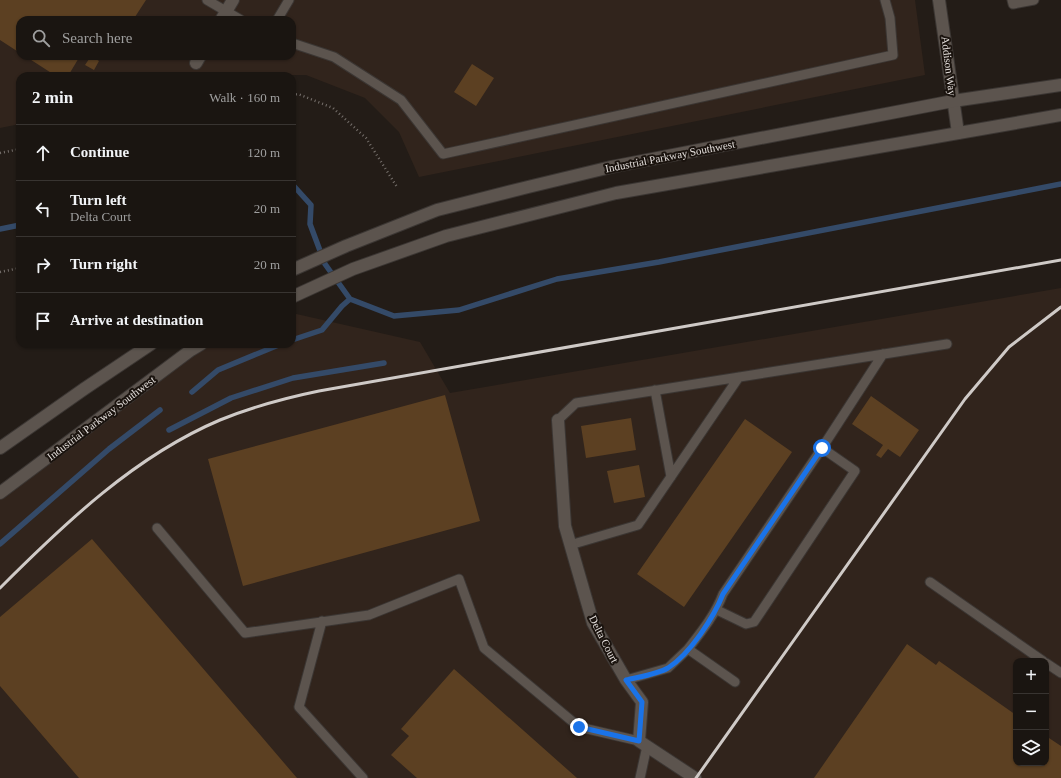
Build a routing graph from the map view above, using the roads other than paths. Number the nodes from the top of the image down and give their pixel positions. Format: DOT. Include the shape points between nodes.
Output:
graph roads {
  1 [pos="207,0"];
  2 [pos="233,0"];
  3 [pos="289,0"];
  4 [pos="885,0"];
  5 [pos="939,0"];
  6 [pos="1012,0"];
  7 [pos="1034,0"];
  8 [pos="223,16"];
  9 [pos="279,16"];
  10 [pos="296,44"];
  11 [pos="1061,85"];
  12 [pos="953,101"];
  13 [pos="1061,115"];
  14 [pos="958,133"];
  15 [pos="296,268"];
  16 [pos="296,295"];
  17 [pos="947,344"];
  18 [pos="145,348"];
  19 [pos="195,348"];
  20 [pos="883,354"];
  21 [pos="739,377"];
  22 [pos="655,390"];
  23 [pos="558,420"];
  24 [pos="0,448"];
  25 [pos="822,448"];
  26 [pos="670,478"];
  27 [pos="0,493"];
  28 [pos="157,528"];
  29 [pos="570,545"];
  30 [pos="930,582"];
  31 [pos="717,610"];
  32 [pos="322,621"];
  33 [pos="688,649"];
  34 [pos="1039,658"];
  35 [pos="1049,665"];
  36 [pos="1061,673"];
  37 [pos="626,680"];
  38 [pos="735,682"];
  39 [pos="643,744"];
  40 [pos="363,778"];
  41 [pos="640,778"];
  42 [pos="695,778"];
  1 -- 8 [label="lane"];
  2 -- 8 [label="main road"];
  3 -- 9 [label="lane"];
  4 -- 10 [label="lane" via="890,18 893,54 443,154 401,100 334,57"];
  5 -- 12 [label="main road, Addison Way"];
  6 -- 7 [label="lane" via="1012,4"];
  11 -- 12 [label="main road, Industrial Parkway Southwest"];
  12 -- 14 [label="main road, Addison Way"];
  12 -- 15 [label="main road, Industrial Parkway Southwest" via="611,167 437,210"];
  13 -- 14 [label="main road"];
  14 -- 16 [label="main road" via="616,193 446,236 354,269"];
  17 -- 20 [label="lane"];
  18 -- 24 [label="main road"];
  19 -- 27 [label="main road, Industrial Parkway Southwest"];
  20 -- 21 [label="lane"];
  20 -- 25 [label="lane"];
  21 -- 22 [label="lane"];
  21 -- 26 [label="lane"];
  22 -- 23 [label="lane" via="576,403"];
  22 -- 26 [label="lane"];
  23 -- 29 [label="main road, Delta Court" via="565,526"];
  25 -- 31 [label="lane" via="723,594"];
  25 -- 31 [label="lane" via="855,471 754,622 746,624"];
  26 -- 29 [label="lane" via="638,525"];
  28 -- 32 [label="lane" via="245,633"];
  29 -- 37 [label="main road, Delta Court" via="593,623"];
  30 -- 34 [label="lane"];
  31 -- 33 [label="lane"];
  32 -- 39 [label="lane" via="368,615 459,579 484,648 579,727"];
  32 -- 40 [label="lane" via="299,707"];
  33 -- 37 [label="lane" via="668,668"];
  33 -- 38 [label="lane"];
  35 -- 36 [label="lane"];
  37 -- 39 [label="main road, Delta Court" via="642,702"];
  39 -- 41 [label="lane"];
  39 -- 42 [label="main road"];
}
